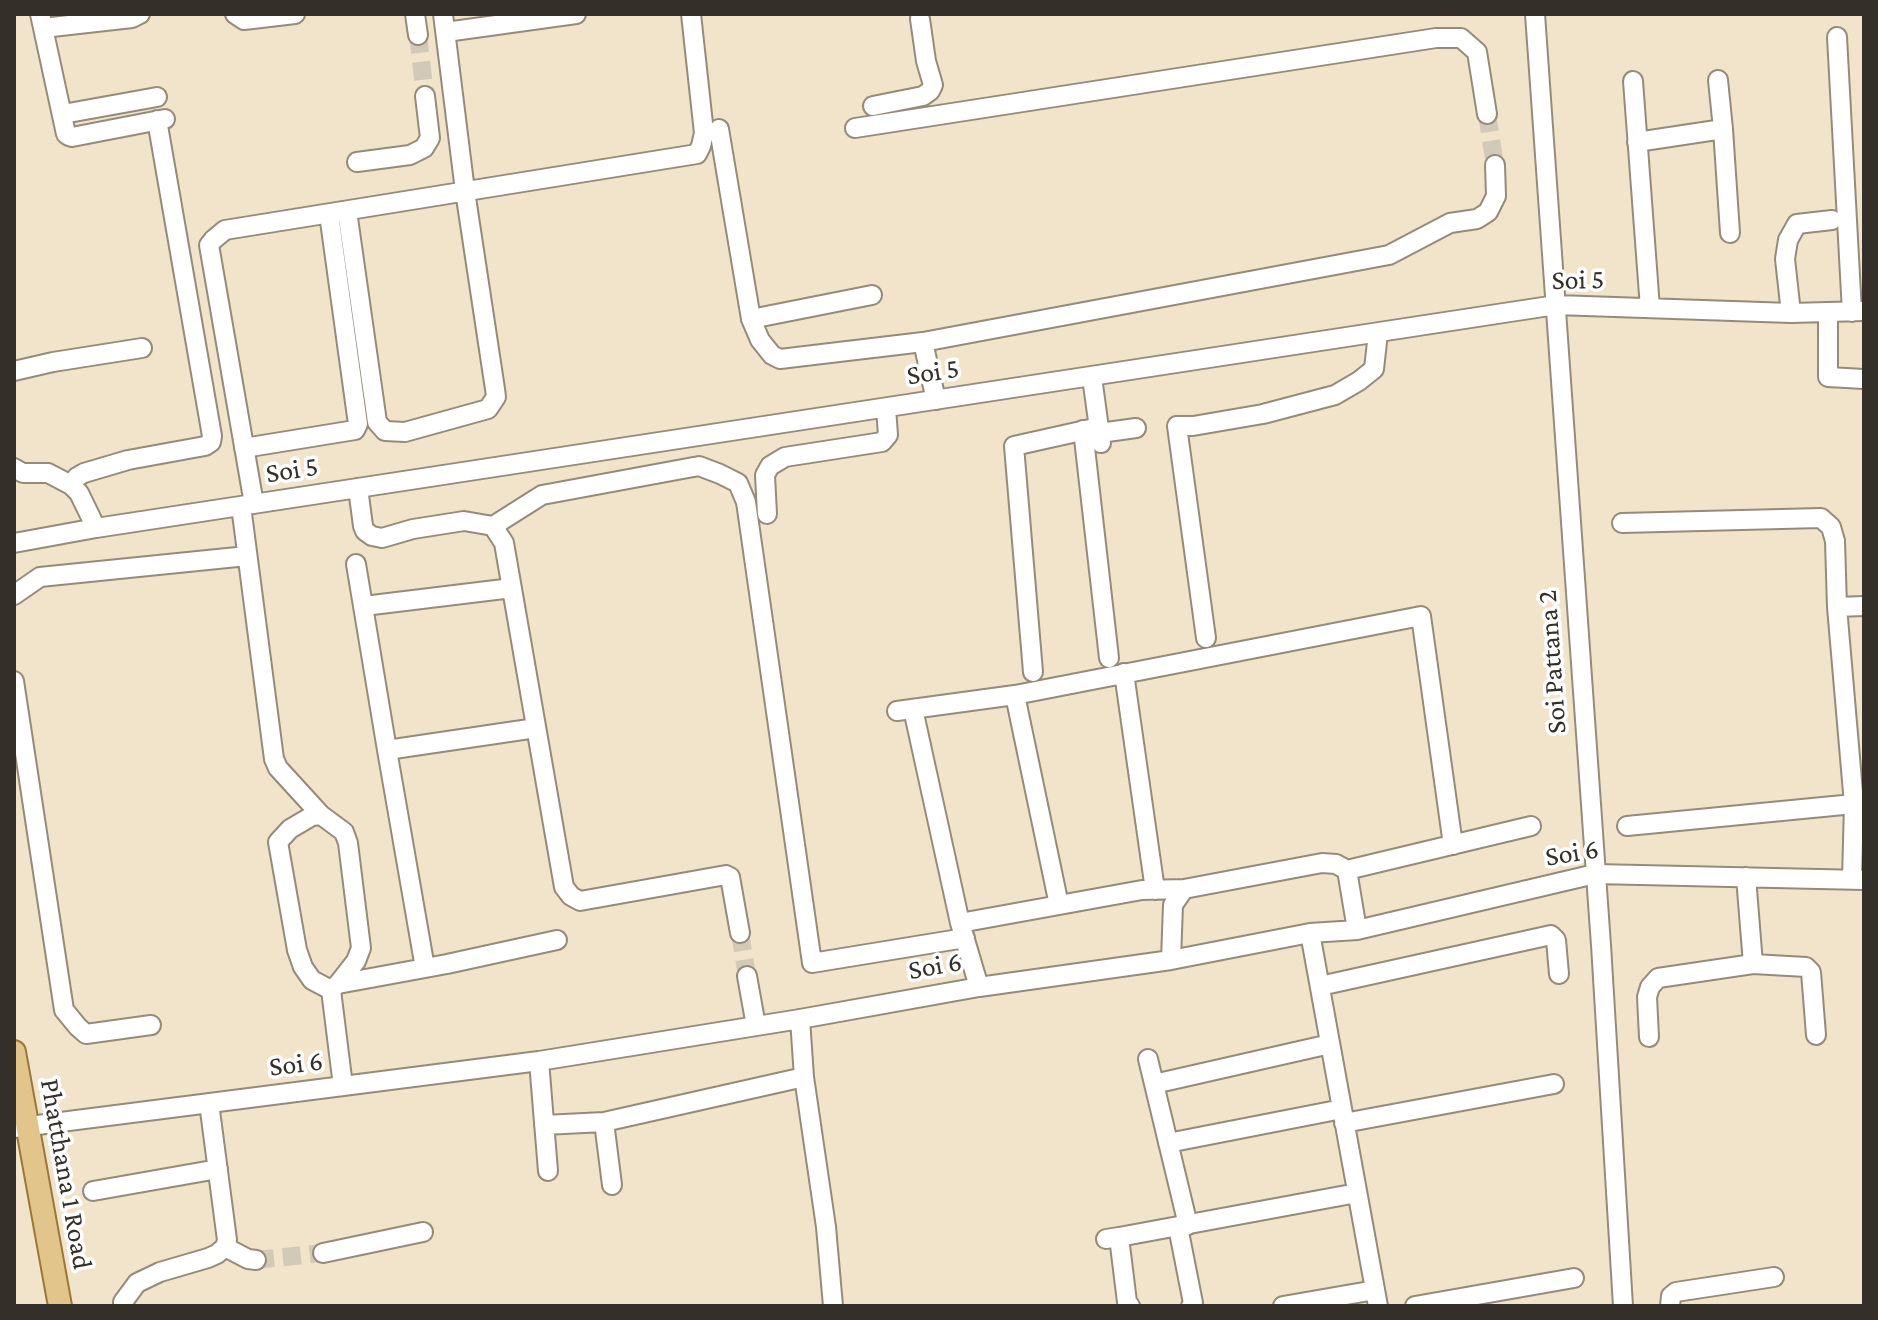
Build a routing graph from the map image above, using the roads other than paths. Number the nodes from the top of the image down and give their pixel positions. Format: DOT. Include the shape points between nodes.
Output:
graph roads {
  1 [pos="140,14"];
  2 [pos="235,14"];
  3 [pos="295,14"];
  4 [pos="415,14"];
  5 [pos="576,14"];
  6 [pos="691,14"];
  7 [pos="1535,14"];
  8 [pos="920,19"];
  9 [pos="41,21"];
  10 [pos="444,23"];
  11 [pos="418,35"];
  12 [pos="1837,37"];
  13 [pos="1718,80"];
  14 [pos="1633,81"];
  15 [pos="425,96"];
  16 [pos="157,97"];
  17 [pos="873,106"];
  18 [pos="63,114"];
  19 [pos="1487,114"];
  20 [pos="855,128"];
  21 [pos="719,129"];
  22 [pos="1723,129"];
  23 [pos="1637,142"];
  24 [pos="357,162"];
  25 [pos="1495,165"];
  26 [pos="465,191"];
  27 [pos="338,212"];
  28 [pos="1832,220"];
  29 [pos="1730,233"];
  30 [pos="872,295"];
  31 [pos="1556,305"];
  32 [pos="1650,308"];
  33 [pos="1858,311"];
  34 [pos="1828,312"];
  35 [pos="1791,313"];
  36 [pos="751,319"];
  37 [pos="1378,333"];
  38 [pos="923,342"];
  39 [pos="142,348"];
  40 [pos="14,371"];
  41 [pos="1092,377"];
  42 [pos="1864,379"];
  43 [pos="936,400"];
  44 [pos="886,408"];
  45 [pos="1136,428"];
  46 [pos="1096,433"];
  47 [pos="244,448"];
  48 [pos="14,468"];
  49 [pos="358,488"];
  50 [pos="75,489"];
  51 [pos="247,505"];
  52 [pos="767,514"];
  53 [pos="1622,523"];
  54 [pos="94,525"];
  55 [pos="493,526"];
  56 [pos="14,543"];
  57 [pos="247,556"];
  58 [pos="356,564"];
  59 [pos="512,588"];
  60 [pos="14,595"];
  61 [pos="364,606"];
  62 [pos="1864,606"];
  63 [pos="1837,607"];
  64 [pos="1206,638"];
  65 [pos="1109,658"];
  66 [pos="1033,672"];
  67 [pos="1124,673"];
  68 [pos="14,681"];
  69 [pos="1015,695"];
  70 [pos="536,728"];
  71 [pos="387,750"];
  72 [pos="1859,803"];
  73 [pos="321,815"];
  74 [pos="1531,826"];
  75 [pos="1627,826"];
  76 [pos="1453,845"];
  77 [pos="1347,870"];
  78 [pos="1595,874"];
  79 [pos="1746,877"];
  80 [pos="1858,879"];
  81 [pos="1184,889"];
  82 [pos="1155,890"];
  83 [pos="1059,905"];
  84 [pos="1357,930"];
  85 [pos="962,931"];
  86 [pos="740,933"];
  87 [pos="1310,933"];
  88 [pos="557,940"];
  89 [pos="1171,960"];
  90 [pos="1753,964"];
  91 [pos="425,968"];
  92 [pos="1559,974"];
  93 [pos="747,976"];
  94 [pos="1320,986"];
  95 [pos="335,987"];
  96 [pos="979,987"];
  97 [pos="800,1019"];
  98 [pos="151,1025"];
  99 [pos="756,1026"];
  100 [pos="1816,1035"];
  101 [pos="1649,1037"];
  102 [pos="1330,1044"];
  103 [pos="14,1052"];
  104 [pos="1148,1059"];
  105 [pos="539,1061"];
  106 [pos="804,1077"];
  107 [pos="1154,1084"];
  108 [pos="1554,1084"];
  109 [pos="343,1086"];
  110 [pos="209,1103"];
  111 [pos="1343,1116"];
  112 [pos="604,1122"];
  113 [pos="544,1125"];
  114 [pos="20,1127"];
  115 [pos="1168,1143"];
  116 [pos="218,1169"];
  117 [pos="548,1171"];
  118 [pos="612,1185"];
  119 [pos="93,1191"];
  120 [pos="1357,1193"];
  121 [pos="1183,1226"];
  122 [pos="423,1232"];
  123 [pos="225,1247"];
  124 [pos="323,1253"];
  125 [pos="256,1260"];
  126 [pos="1774,1277"];
  127 [pos="1574,1278"];
  128 [pos="1377,1298"];
  129 [pos="60,1306"];
  130 [pos="123,1306"];
  131 [pos="833,1306"];
  132 [pos="1130,1306"];
  133 [pos="1191,1306"];
  134 [pos="1283,1306"];
  135 [pos="1415,1306"];
  136 [pos="1623,1306"];
  137 [pos="1670,1306"];
  1 -- 9 [label="street"];
  2 -- 3 [label="street" via="244,20"];
  4 -- 11 [label="street"];
  5 -- 10 [label="street"];
  6 -- 26 [label="street" via="704,133 697,154"];
  7 -- 31 [label="street, Soi Pattana 2"];
  8 -- 17 [label="street" via="930,91"];
  9 -- 18 [label="street"];
  10 -- 26 [label="street"];
  12 -- 33 [label="street"];
  13 -- 22 [label="street"];
  14 -- 23 [label="street"];
  15 -- 24 [label="street" via="430,138 424,148"];
  16 -- 18 [label="street"];
  18 -- 50 [label="street" via="66,134 72,137 163,119 212,436 205,446 84,473 77,477"];
  19 -- 20 [label="street" via="1477,52 1461,38 1436,38"];
  21 -- 36 [label="street"];
  22 -- 23 [label="street"];
  22 -- 29 [label="street"];
  23 -- 32 [label="street"];
  25 -- 38 [label="street" via="1496,196 1488,212 1450,223 1389,255"];
  26 -- 27 [label="street"];
  26 -- 27 [label="street" via="496,397 488,409 405,432 385,431 377,422"];
  27 -- 47 [label="street" via="358,424 355,430"];
  27 -- 47 [label="street" via="225,230 209,245"];
  28 -- 35 [label="street" via="1797,224 1788,240"];
  30 -- 36 [label="street"];
  31 -- 32 [label="street, Soi 5"];
  31 -- 37 [label="street, Soi 5"];
  31 -- 78 [label="street, Soi Pattana 2"];
  32 -- 35 [label="street, Soi 5"];
  33 -- 34 [label="street, Soi 5"];
  34 -- 35 [label="street, Soi 5"];
  34 -- 42 [label="street" via="1828,377"];
  36 -- 38 [label="street" via="760,340 780,359"];
  37 -- 41 [label="street, Soi 5"];
  37 -- 64 [label="street" via="1374,369 1335,395 1263,414 1177,426"];
  38 -- 43 [label="street"];
  39 -- 40 [label="street"];
  41 -- 43 [label="street, Soi 5"];
  41 -- 46 [label="street"];
  43 -- 44 [label="street, Soi 5"];
  44 -- 49 [label="street, Soi 5"];
  44 -- 52 [label="street" via="888,435 882,442 785,457 770,466 765,475"];
  45 -- 46 [label="street"];
  46 -- 65 [label="street"];
  46 -- 66 [label="street" via="1014,446"];
  47 -- 51 [label="street"];
  48 -- 50 [label="street" via="48,473"];
  49 -- 51 [label="street, Soi 5"];
  49 -- 55 [label="street" via="363,526 372,536 464,521"];
  50 -- 54 [label="street"];
  51 -- 54 [label="street, Soi 5"];
  51 -- 57 [label="street"];
  53 -- 63 [label="street" via="1821,518 1835,541"];
  54 -- 56 [label="street, Soi 5"];
  55 -- 59 [label="street" via="504,543"];
  55 -- 85 [label="street" via="542,495 699,466 738,483 746,502 812,963"];
  57 -- 60 [label="street" via="40,577"];
  57 -- 73 [label="street" via="274,759"];
  58 -- 61 [label="street"];
  59 -- 61 [label="street"];
  59 -- 70 [label="street"];
  61 -- 71 [label="street"];
  62 -- 63 [label="street"];
  63 -- 72 [label="street"];
  67 -- 69 [label="street"];
  67 -- 76 [label="street" via="1421,616"];
  67 -- 82 [label="street"];
  68 -- 98 [label="street" via="64,1010 86,1034"];
  69 -- 83 [label="street"];
  69 -- 85 [label="street" via="905,710"];
  70 -- 71 [label="street"];
  70 -- 86 [label="street" via="564,887 571,896 580,901 726,875"];
  71 -- 91 [label="street"];
  72 -- 75 [label="street"];
  72 -- 80 [label="street"];
  73 -- 95 [label="street" via="344,832 348,843 361,948"];
  73 -- 95 [label="street" via="290,829 278,842 303,967 312,980"];
  74 -- 76 [label="street"];
  76 -- 77 [label="street"];
  77 -- 81 [label="street" via="1322,863"];
  77 -- 84 [label="street"];
  78 -- 79 [label="street, Soi 6"];
  78 -- 84 [label="street, Soi 6"];
  78 -- 136 [label="street, Soi Pattana 2"];
  79 -- 80 [label="street, Soi 6"];
  79 -- 90 [label="street"];
  81 -- 82 [label="street"];
  81 -- 89 [label="street" via="1173,905"];
  82 -- 83 [label="street"];
  83 -- 85 [label="street"];
  84 -- 87 [label="street, Soi 6"];
  85 -- 96 [label="street"];
  87 -- 89 [label="street, Soi 6"];
  87 -- 94 [label="street"];
  88 -- 91 [label="street"];
  89 -- 96 [label="street, Soi 6"];
  90 -- 100 [label="street" via="1806,967 1811,972"];
  90 -- 101 [label="street" via="1658,978 1647,997"];
  91 -- 95 [label="street"];
  92 -- 94 [label="street" via="1551,935"];
  93 -- 99 [label="street"];
  94 -- 102 [label="street"];
  95 -- 109 [label="street"];
  96 -- 97 [label="street, Soi 6"];
  97 -- 99 [label="street, Soi 6"];
  97 -- 106 [label="street"];
  99 -- 105 [label="street, Soi 6"];
  102 -- 107 [label="street"];
  102 -- 111 [label="street"];
  103 -- 114 [label="main road, Phatthana 1 Road"];
  104 -- 107 [label="street"];
  105 -- 109 [label="street, Soi 6"];
  105 -- 113 [label="street"];
  106 -- 112 [label="street"];
  106 -- 131 [label="street"];
  107 -- 115 [label="street"];
  108 -- 111 [label="street"];
  109 -- 110 [label="street, Soi 6"];
  110 -- 114 [label="street, Soi 6"];
  110 -- 116 [label="street"];
  111 -- 115 [label="street"];
  111 -- 120 [label="street"];
  112 -- 113 [label="street"];
  112 -- 118 [label="street"];
  113 -- 117 [label="street"];
  114 -- 129 [label="main road, Phatthana 1 Road"];
  115 -- 121 [label="street"];
  116 -- 119 [label="street"];
  116 -- 123 [label="street"];
  120 -- 121 [label="street"];
  120 -- 128 [label="street"];
  121 -- 132 [label="street" via="1113,1238"];
  121 -- 133 [label="street"];
  122 -- 124 [label="street"];
  123 -- 125 [label="street"];
  123 -- 130 [label="street" via="137,1283"];
  126 -- 137 [label="street" via="1676,1292"];
  127 -- 135 [label="street"];
  128 -- 134 [label="street"];
}
